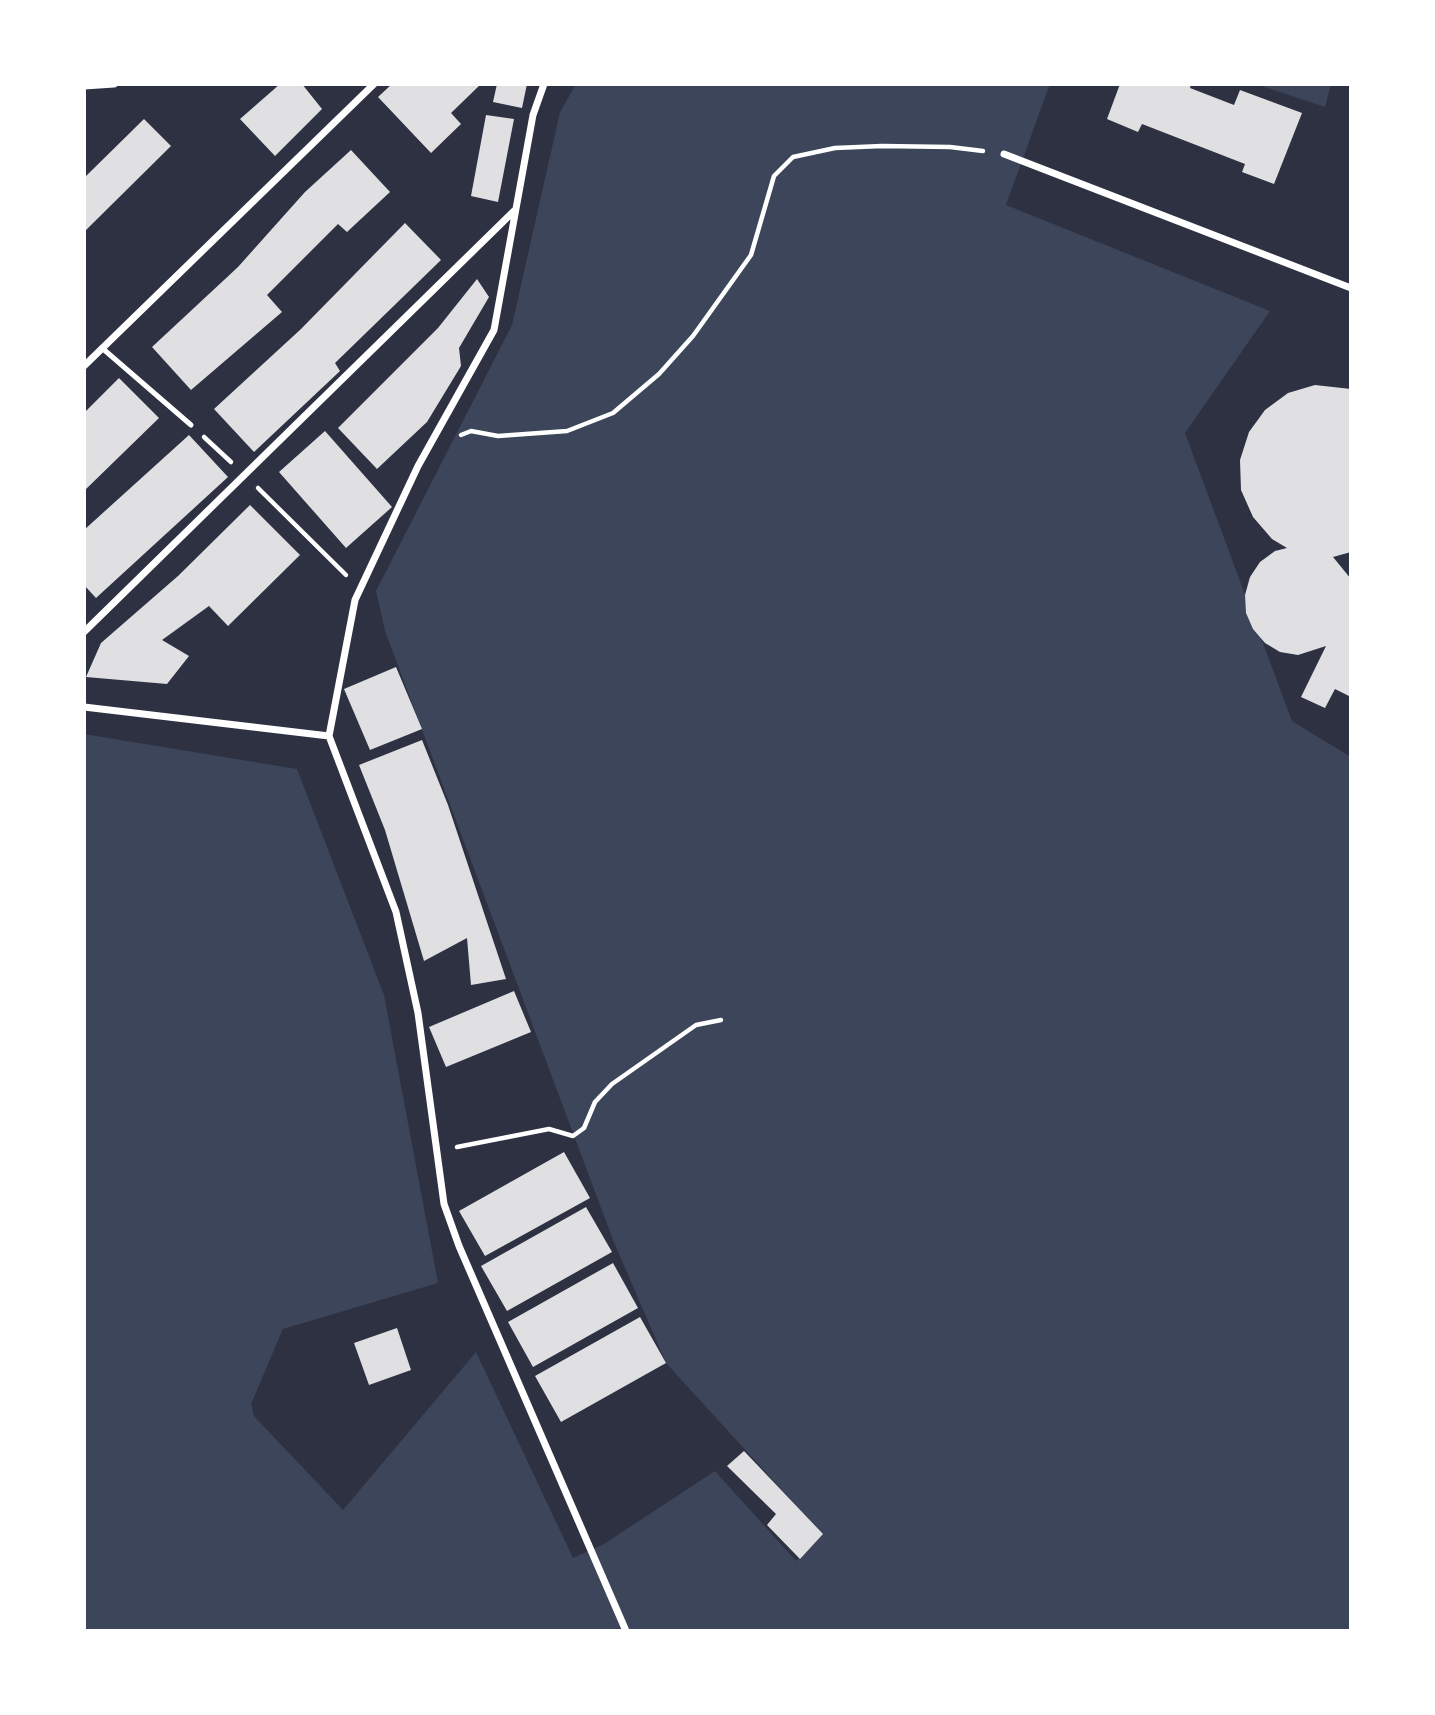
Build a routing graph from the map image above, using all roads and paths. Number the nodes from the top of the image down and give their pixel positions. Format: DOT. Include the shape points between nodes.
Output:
graph roads {
  1 [pos="114,84"];
  2 [pos="374,84"];
  3 [pos="544,84"];
  4 [pos="84,86"];
  5 [pos="1004,154"];
  6 [pos="514,210"];
  7 [pos="1351,288"];
  8 [pos="102,348"];
  9 [pos="84,366"];
  10 [pos="191,425"];
  11 [pos="429,446"];
  12 [pos="244,475"];
  13 [pos="360,589"];
  14 [pos="84,632"];
  15 [pos="84,707"];
  16 [pos="329,736"];
  17 [pos="721,1020"];
  18 [pos="437,1150"];
  19 [pos="626,1631"];
  1 -- 4 [label="street"];
  2 -- 8 [label="street"];
  3 -- 6 [label="street" via="533,115"];
  5 -- 7 [label="street"];
  5 -- 11 [label="path" via="882,146 835,148 793,157 774,176 751,255 693,336 659,374 613,412 567,431 498,436 471,431"];
  6 -- 11 [label="street" via="494,330"];
  6 -- 12 [label="street"];
  8 -- 9 [label="street"];
  8 -- 10 [label="lane"];
  10 -- 12 [label="path"];
  11 -- 13 [label="street"];
  12 -- 13 [label="path"];
  12 -- 14 [label="street"];
  13 -- 16 [label="street"];
  15 -- 16 [label="street"];
  16 -- 18 [label="street" via="396,912 418,1013"];
  17 -- 18 [label="path" via="695,1025 612,1084 596,1102 584,1128 573,1136 549,1129"];
  18 -- 19 [label="street" via="444,1204 458,1246"];
}
